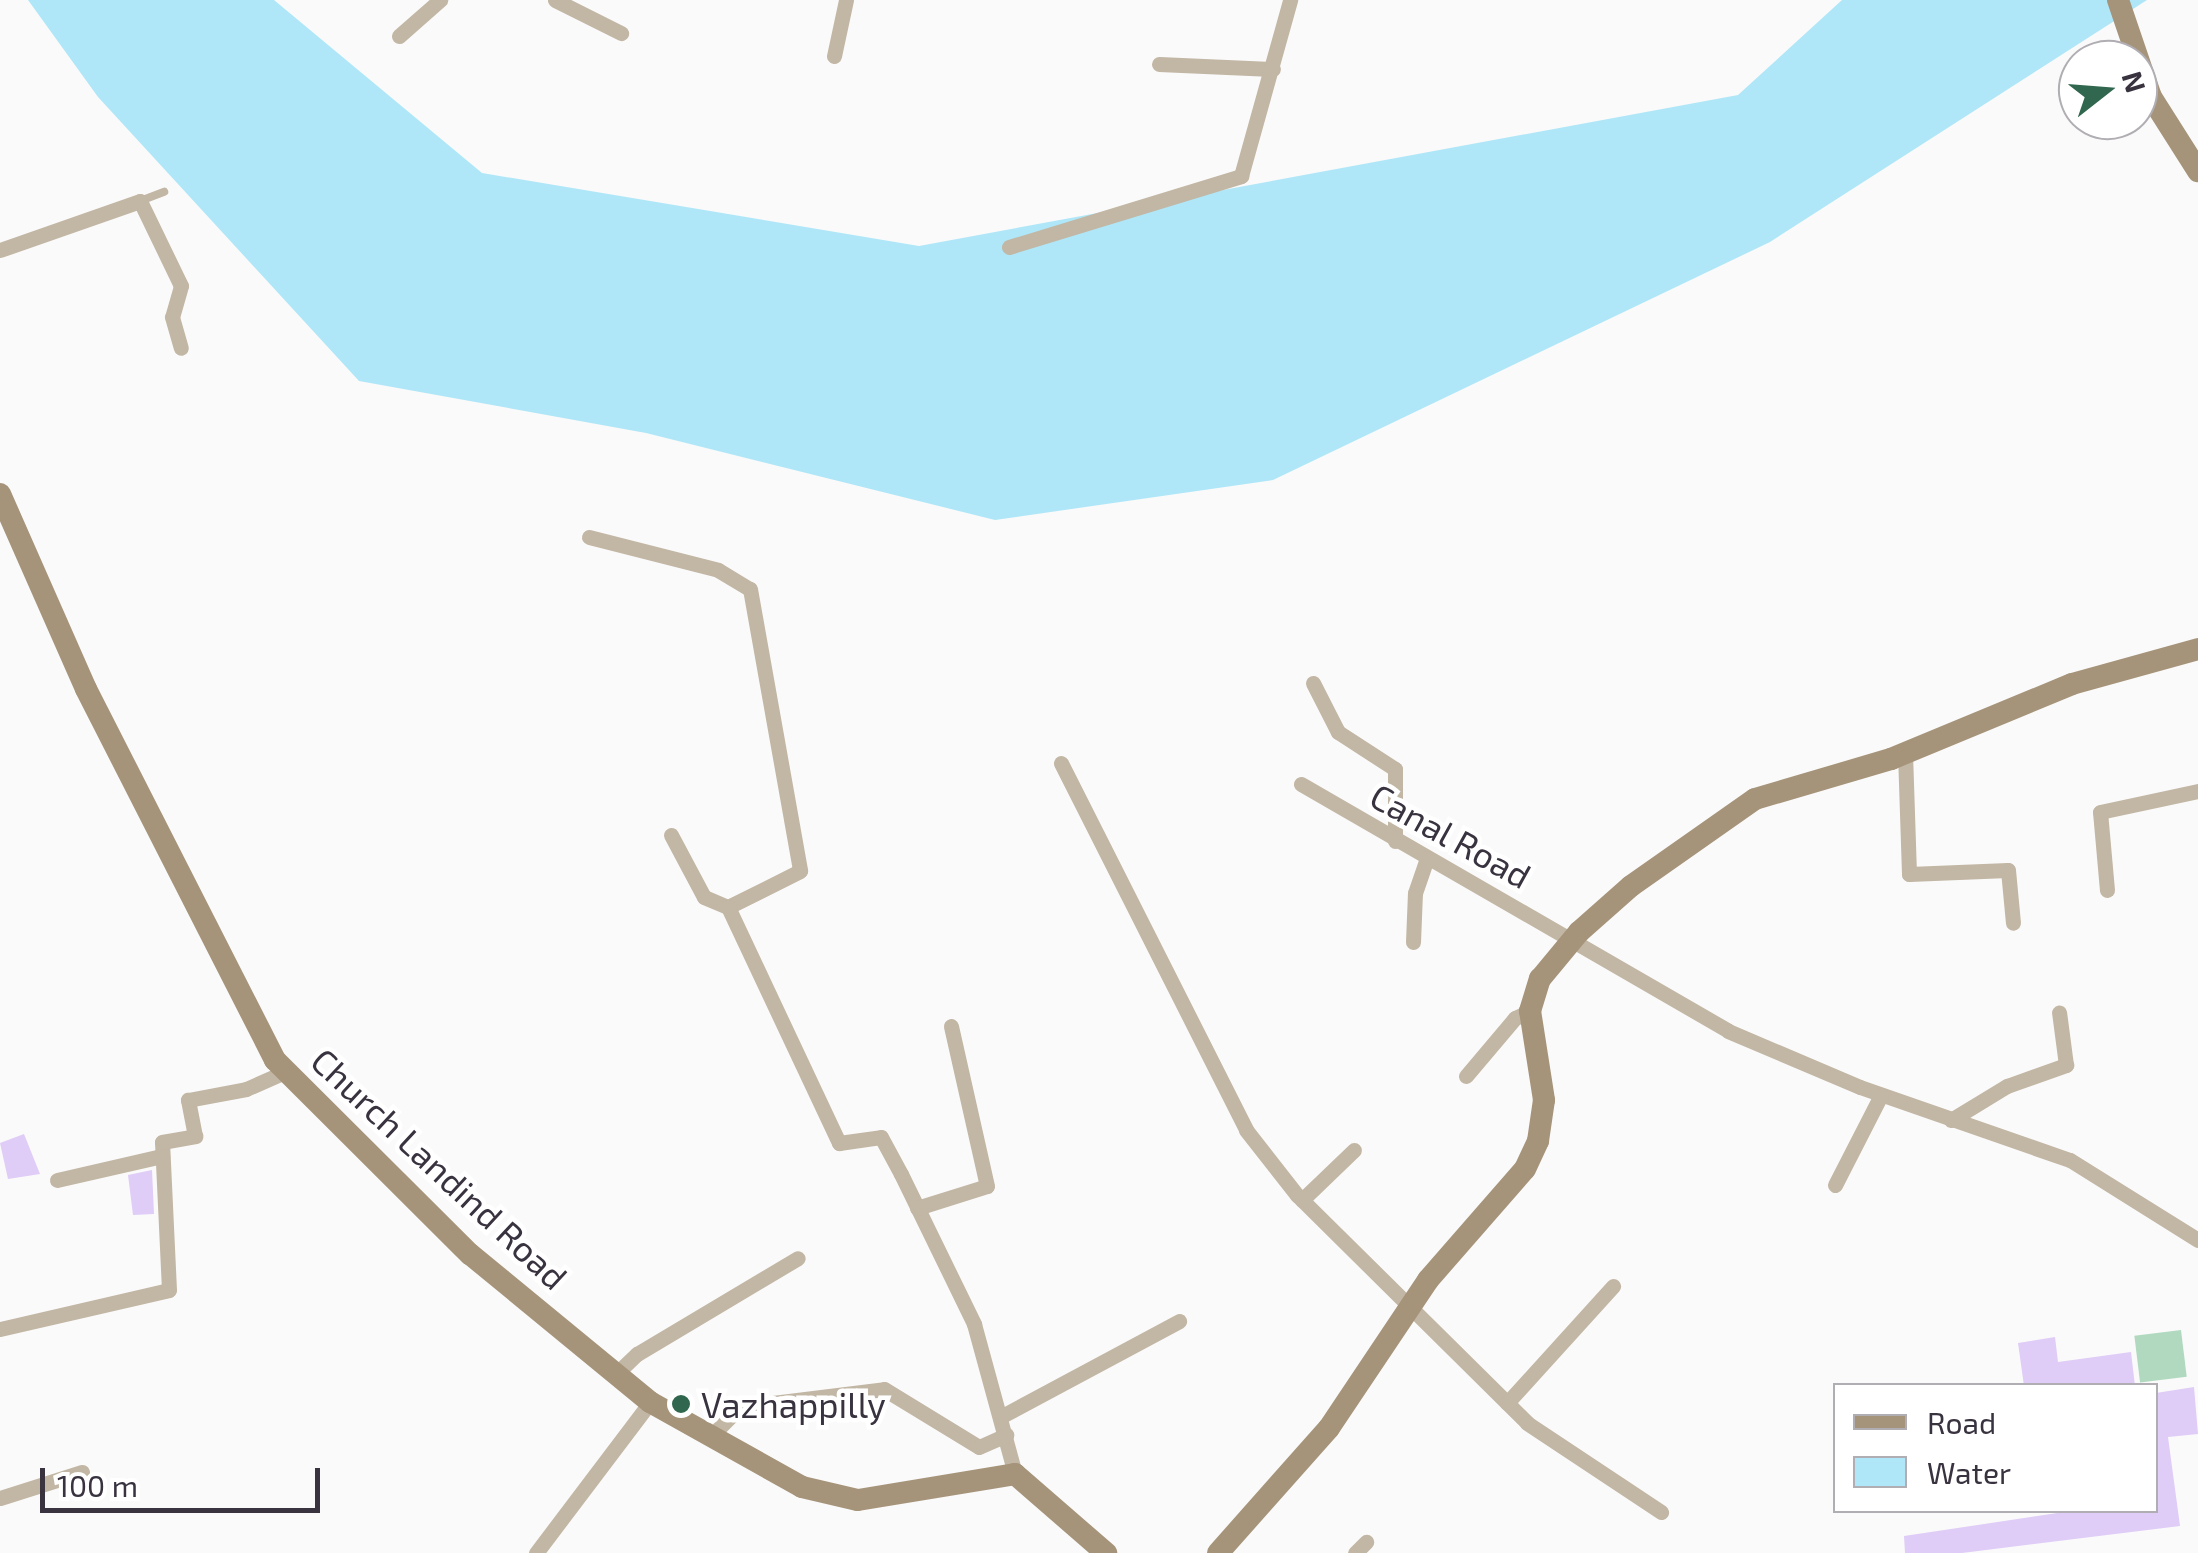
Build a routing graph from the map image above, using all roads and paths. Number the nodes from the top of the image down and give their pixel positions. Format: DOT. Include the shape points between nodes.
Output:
graph roads {
  1 [pos="440,0"];
  2 [pos="554,0"];
  3 [pos="846,0"];
  4 [pos="1290,0"];
  5 [pos="2118,0"];
  6 [pos="621,33"];
  7 [pos="398,36"];
  8 [pos="834,56"];
  9 [pos="1159,64"];
  10 [pos="1273,69"];
  11 [pos="2198,170"];
  12 [pos="164,192"];
  13 [pos="140,201"];
  14 [pos="1009,247"];
  15 [pos="0,250"];
  16 [pos="181,348"];
  17 [pos="0,494"];
  18 [pos="589,537"];
  19 [pos="2198,649"];
  20 [pos="1313,683"];
  21 [pos="1905,753"];
  22 [pos="1061,763"];
  23 [pos="1301,784"];
  24 [pos="2198,791"];
  25 [pos="671,835"];
  26 [pos="1395,841"];
  27 [pos="1427,858"];
  28 [pos="2107,890"];
  29 [pos="728,907"];
  30 [pos="2013,923"];
  31 [pos="1572,941"];
  32 [pos="1413,942"];
  33 [pos="1530,1011"];
  34 [pos="2058,1012"];
  35 [pos="951,1026"];
  36 [pos="286,1071"];
  37 [pos="1466,1076"];
  38 [pos="1881,1095"];
  39 [pos="1951,1120"];
  40 [pos="1354,1150"];
  41 [pos="162,1156"];
  42 [pos="57,1180"];
  43 [pos="1835,1185"];
  44 [pos="1302,1200"];
  45 [pos="918,1208"];
  46 [pos="2198,1240"];
  47 [pos="798,1258"];
  48 [pos="1613,1286"];
  49 [pos="1411,1305"];
  50 [pos="1179,1321"];
  51 [pos="0,1330"];
  52 [pos="616,1374"];
  53 [pos="650,1402"];
  54 [pos="1507,1404"];
  55 [pos="1002,1416"];
  56 [pos="1006,1435"];
  57 [pos="711,1436"];
  58 [pos="82,1472"];
  59 [pos="1015,1474"];
  60 [pos="0,1498"];
  61 [pos="1660,1512"];
  62 [pos="536,1553"];
  63 [pos="1106,1553"];
  64 [pos="1218,1553"];
  1 -- 7 [label="street"];
  2 -- 6 [label="street"];
  3 -- 8 [label="street"];
  4 -- 10 [label="street"];
  5 -- 11 [label="main road" via="2151,97"];
  9 -- 10 [label="street"];
  10 -- 14 [label="street" via="1241,176"];
  12 -- 13 [label="lane"];
  13 -- 15 [label="street"];
  13 -- 16 [label="street" via="181,286 172,317"];
  17 -- 36 [label="main road, Church Landind Road" via="86,689"];
  18 -- 29 [label="street" via="718,570 750,590 800,871"];
  19 -- 21 [label="main road" via="2072,684"];
  20 -- 26 [label="street" via="1338,732 1395,769"];
  21 -- 30 [label="street" via="1909,874 2008,870"];
  21 -- 31 [label="main road" via="1755,798 1631,886"];
  22 -- 44 [label="street" via="1246,1130"];
  23 -- 26 [label="street, Canal Road"];
  24 -- 28 [label="street" via="2100,812"];
  25 -- 29 [label="street" via="704,898"];
  26 -- 27 [label="street, Canal Road"];
  27 -- 31 [label="street, Canal Road"];
  27 -- 32 [label="street" via="1416,893"];
  29 -- 45 [label="street" via="839,1144 880,1136"];
  31 -- 33 [label="main road" via="1540,979"];
  31 -- 38 [label="street, Canal Road" via="1728,1032"];
  33 -- 37 [label="street" via="1514,1018"];
  33 -- 49 [label="main road" via="1544,1100 1538,1142 1525,1169"];
  34 -- 39 [label="street" via="2066,1065 2007,1086"];
  35 -- 45 [label="street" via="986,1186"];
  36 -- 41 [label="street" via="246,1089 188,1100 195,1136 162,1142"];
  36 -- 52 [label="main road, Church Landind Road" via="470,1254"];
  38 -- 39 [label="street, Canal Road"];
  38 -- 43 [label="street"];
  39 -- 46 [label="street, Canal Road" via="2070,1160"];
  40 -- 44 [label="street"];
  41 -- 42 [label="street"];
  41 -- 51 [label="street" via="169,1290"];
  44 -- 49 [label="street"];
  45 -- 55 [label="street" via="974,1324"];
  47 -- 52 [label="street" via="636,1354"];
  48 -- 54 [label="street"];
  49 -- 54 [label="street"];
  49 -- 64 [label="main road" via="1329,1428"];
  50 -- 55 [label="street"];
  52 -- 53 [label="main road, Church Landind Road"];
  53 -- 57 [label="main road, Church Landind Road"];
  53 -- 62 [label="street"];
  54 -- 61 [label="street"];
  55 -- 56 [label="street"];
  56 -- 57 [label="street" via="979,1447 884,1389 740,1407"];
  56 -- 59 [label="street"];
  57 -- 59 [label="main road, Church Landind Road" via="802,1487 858,1500"];
  58 -- 60 [label="street"];
  59 -- 63 [label="main road"];
}
